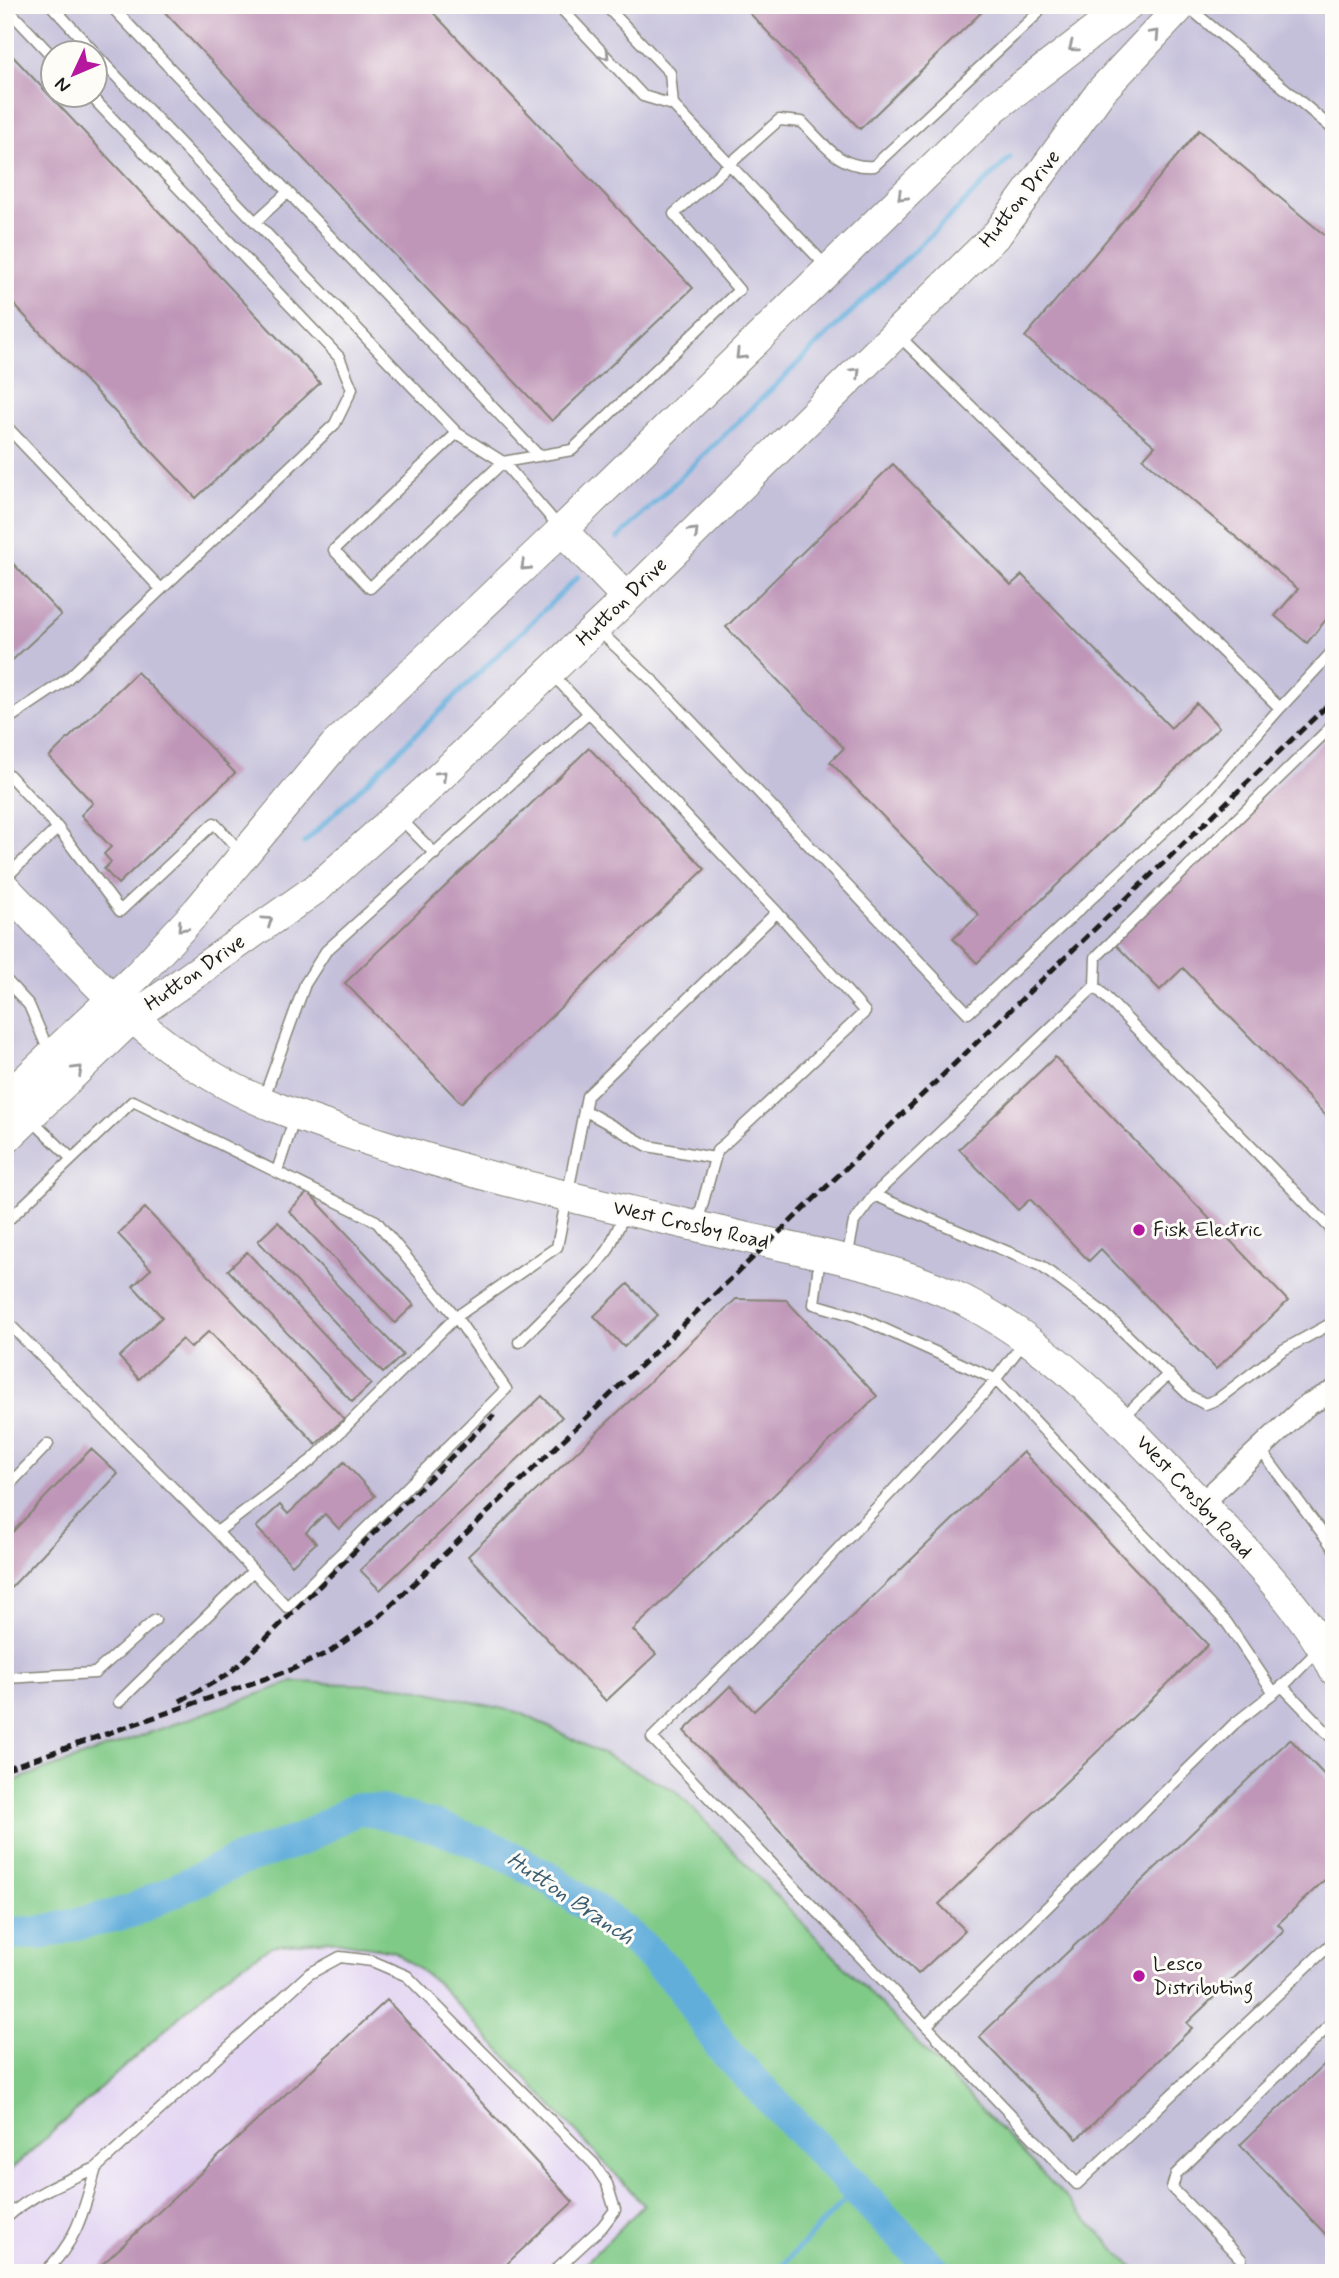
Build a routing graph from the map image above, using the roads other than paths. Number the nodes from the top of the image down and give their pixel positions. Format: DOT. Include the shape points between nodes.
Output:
graph roads {
  1 [pos="51,5"];
  2 [pos="110,5"];
  3 [pos="558,5"];
  4 [pos="605,5"];
  5 [pos="1041,5"];
  6 [pos="1128,5"];
  7 [pos="1184,5"];
  8 [pos="5,6"];
  9 [pos="81,38"];
  10 [pos="38,41"];
  11 [pos="108,68"];
  12 [pos="673,105"];
  13 [pos="102,108"];
  14 [pos="1334,130"];
  15 [pos="730,164"];
  16 [pos="288,192"];
  17 [pos="255,222"];
  18 [pos="828,268"];
  19 [pos="897,333"];
  20 [pos="5,425"];
  21 [pos="457,433"];
  22 [pos="539,456"];
  23 [pos="503,463"];
  24 [pos="562,530"];
  25 [pos="162,589"];
  26 [pos="627,598"];
  27 [pos="596,628"];
  28 [pos="1334,650"];
  29 [pos="550,671"];
  30 [pos="1280,708"];
  31 [pos="589,713"];
  32 [pos="5,721"];
  33 [pos="1334,724"];
  34 [pos="9,775"];
  35 [pos="398,816"];
  36 [pos="58,828"];
  37 [pos="242,853"];
  38 [pos="435,854"];
  39 [pos="5,878"];
  40 [pos="5,888"];
  41 [pos="777,912"];
  42 [pos="5,979"];
  43 [pos="1096,986"];
  44 [pos="122,1008"];
  45 [pos="51,1056"];
  46 [pos="5,1099"];
  47 [pos="263,1100"];
  48 [pos="584,1110"];
  49 [pos="296,1116"];
  50 [pos="29,1117"];
  51 [pos="5,1140"];
  52 [pos="714,1158"];
  53 [pos="72,1159"];
  54 [pos="277,1171"];
  55 [pos="565,1195"];
  56 [pos="874,1195"];
  57 [pos="626,1210"];
  58 [pos="5,1223"];
  59 [pos="696,1226"];
  60 [pos="1334,1232"];
  61 [pos="833,1256"];
  62 [pos="456,1317"];
  63 [pos="5,1320"];
  64 [pos="1334,1322"];
  65 [pos="1026,1339"];
  66 [pos="519,1342"];
  67 [pos="1169,1374"];
  68 [pos="995,1379"];
  69 [pos="1334,1391"];
  70 [pos="1121,1419"];
  71 [pos="48,1444"];
  72 [pos="1260,1449"];
  73 [pos="5,1489"];
  74 [pos="1200,1504"];
  75 [pos="217,1532"];
  76 [pos="1334,1549"];
  77 [pos="253,1572"];
  78 [pos="155,1620"];
  79 [pos="1331,1650"];
  80 [pos="5,1678"];
  81 [pos="1278,1690"];
  82 [pos="119,1702"];
  83 [pos="1334,1740"];
  84 [pos="1334,1941"];
  85 [pos="1334,2021"];
  86 [pos="927,2025"];
  87 [pos="96,2168"];
  88 [pos="5,2219"];
  89 [pos="1241,2259"];
  90 [pos="44,2273"];
  91 [pos="552,2273"];
  1 -- 9 [label="lane"];
  2 -- 16 [label="lane"];
  3 -- 12 [label="lane, one-way" via="643,96"];
  4 -- 12 [label="lane" via="670,73"];
  5 -- 15 [label="lane" via="1037,14 874,166 839,161 803,122 779,120"];
  6 -- 18 [label="street, Hutton Drive, one-way" via="995,107"];
  7 -- 14 [label="lane"];
  19 -- 7 [label="street, Hutton Drive, one-way" via="998,233 1102,90"];
  8 -- 10 [label="lane"];
  11 -- 17 [label="lane"];
  12 -- 15 [label="lane"];
  13 -- 25 [label="lane" via="339,357 352,389 335,424"];
  15 -- 18 [label="lane"];
  15 -- 22 [label="lane" via="674,214 739,290 572,450"];
  16 -- 17 [label="lane"];
  16 -- 22 [label="lane"];
  17 -- 21 [label="lane"];
  18 -- 24 [label="street, Hutton Drive, one-way"];
  26 -- 19 [label="street, Hutton Drive, one-way"];
  19 -- 30 [label="lane"];
  20 -- 25 [label="lane"];
  21 -- 23 [label="lane"];
  21 -- 23 [label="lane" via="334,551 370,588"];
  22 -- 23 [label="lane"];
  23 -- 24 [label="lane"];
  24 -- 26 [label="street"];
  24 -- 37 [label="street, Hutton Drive, one-way" via="334,746"];
  25 -- 32 [label="lane" via="66,680"];
  26 -- 27 [label="street, Hutton Drive"];
  27 -- 29 [label="street, Hutton Drive"];
  27 -- 30 [label="lane" via="656,684 968,1013 1209,789"];
  28 -- 30 [label="lane"];
  29 -- 31 [label="lane"];
  35 -- 29 [label="street, Hutton Drive, one-way"];
  31 -- 38 [label="lane"];
  31 -- 41 [label="lane"];
  33 -- 43 [label="lane" via="1096,957"];
  34 -- 36 [label="lane"];
  35 -- 38 [label="lane"];
  44 -- 35 [label="street, Hutton Drive, one-way" via="317,888"];
  36 -- 37 [label="lane" via="120,911 214,823"];
  36 -- 39 [label="lane"];
  37 -- 44 [label="street, Hutton Drive, one-way"];
  38 -- 47 [label="lane" via="326,951 304,984"];
  40 -- 44 [label="street, West Crosby Road"];
  41 -- 48 [label="lane" via="587,1096"];
  41 -- 52 [label="lane" via="865,1012"];
  42 -- 45 [label="lane" via="29,1005"];
  43 -- 56 [label="lane"];
  43 -- 60 [label="lane"];
  44 -- 45 [label="street, Hutton Drive"];
  44 -- 47 [label="street, West Crosby Road" via="214,1077"];
  50 -- 44 [label="street, Hutton Drive, one-way"];
  45 -- 46 [label="street, Hutton Drive"];
  47 -- 49 [label="street, West Crosby Road"];
  48 -- 52 [label="lane" via="648,1146"];
  48 -- 55 [label="lane"];
  49 -- 54 [label="lane"];
  49 -- 55 [label="street, West Crosby Road" via="446,1166"];
  50 -- 51 [label="street, Hutton Drive"];
  50 -- 53 [label="lane"];
  52 -- 59 [label="lane"];
  53 -- 54 [label="lane" via="133,1101"];
  53 -- 58 [label="lane"];
  54 -- 62 [label="lane" via="376,1221"];
  55 -- 57 [label="street, West Crosby Road"];
  55 -- 62 [label="lane" via="557,1247"];
  56 -- 61 [label="lane"];
  56 -- 67 [label="lane" via="1041,1266 1104,1313"];
  57 -- 59 [label="street, West Crosby Road"];
  57 -- 66 [label="lane" via="601,1260"];
  59 -- 61 [label="street, West Crosby Road"];
  61 -- 65 [label="street, West Crosby Road" via="908,1277 964,1300"];
  61 -- 68 [label="lane" via="814,1304 855,1316"];
  62 -- 75 [label="lane" via="313,1459"];
  62 -- 77 [label="lane" via="506,1389 287,1607"];
  63 -- 75 [label="lane"];
  64 -- 67 [label="lane" via="1283,1350 1205,1404"];
  65 -- 68 [label="lane"];
  65 -- 70 [label="street, West Crosby Road" via="1070,1370"];
  67 -- 70 [label="lane"];
  68 -- 81 [label="lane" via="1227,1623"];
  68 -- 86 [label="lane" via="772,1619 652,1738"];
  69 -- 72 [label="street" via="1307,1405"];
  70 -- 74 [label="street, West Crosby Road"];
  71 -- 73 [label="lane"];
  72 -- 74 [label="street"];
  72 -- 76 [label="lane"];
  74 -- 79 [label="street, West Crosby Road"];
  75 -- 77 [label="lane"];
  77 -- 82 [label="lane"];
  78 -- 80 [label="lane" via="95,1673"];
  79 -- 81 [label="lane"];
  81 -- 83 [label="lane"];
  81 -- 86 [label="lane" via="1234,1724"];
  84 -- 86 [label="lane" via="1077,2184"];
  85 -- 89 [label="lane" via="1176,2174 1172,2188"];
  87 -- 88 [label="lane" via="33,2197"];
  87 -- 90 [label="lane" via="79,2227 63,2254"];
  87 -- 91 [label="lane" via="309,1974 340,1957 372,1961 407,1976 594,2164 607,2184 615,2210"];
}
